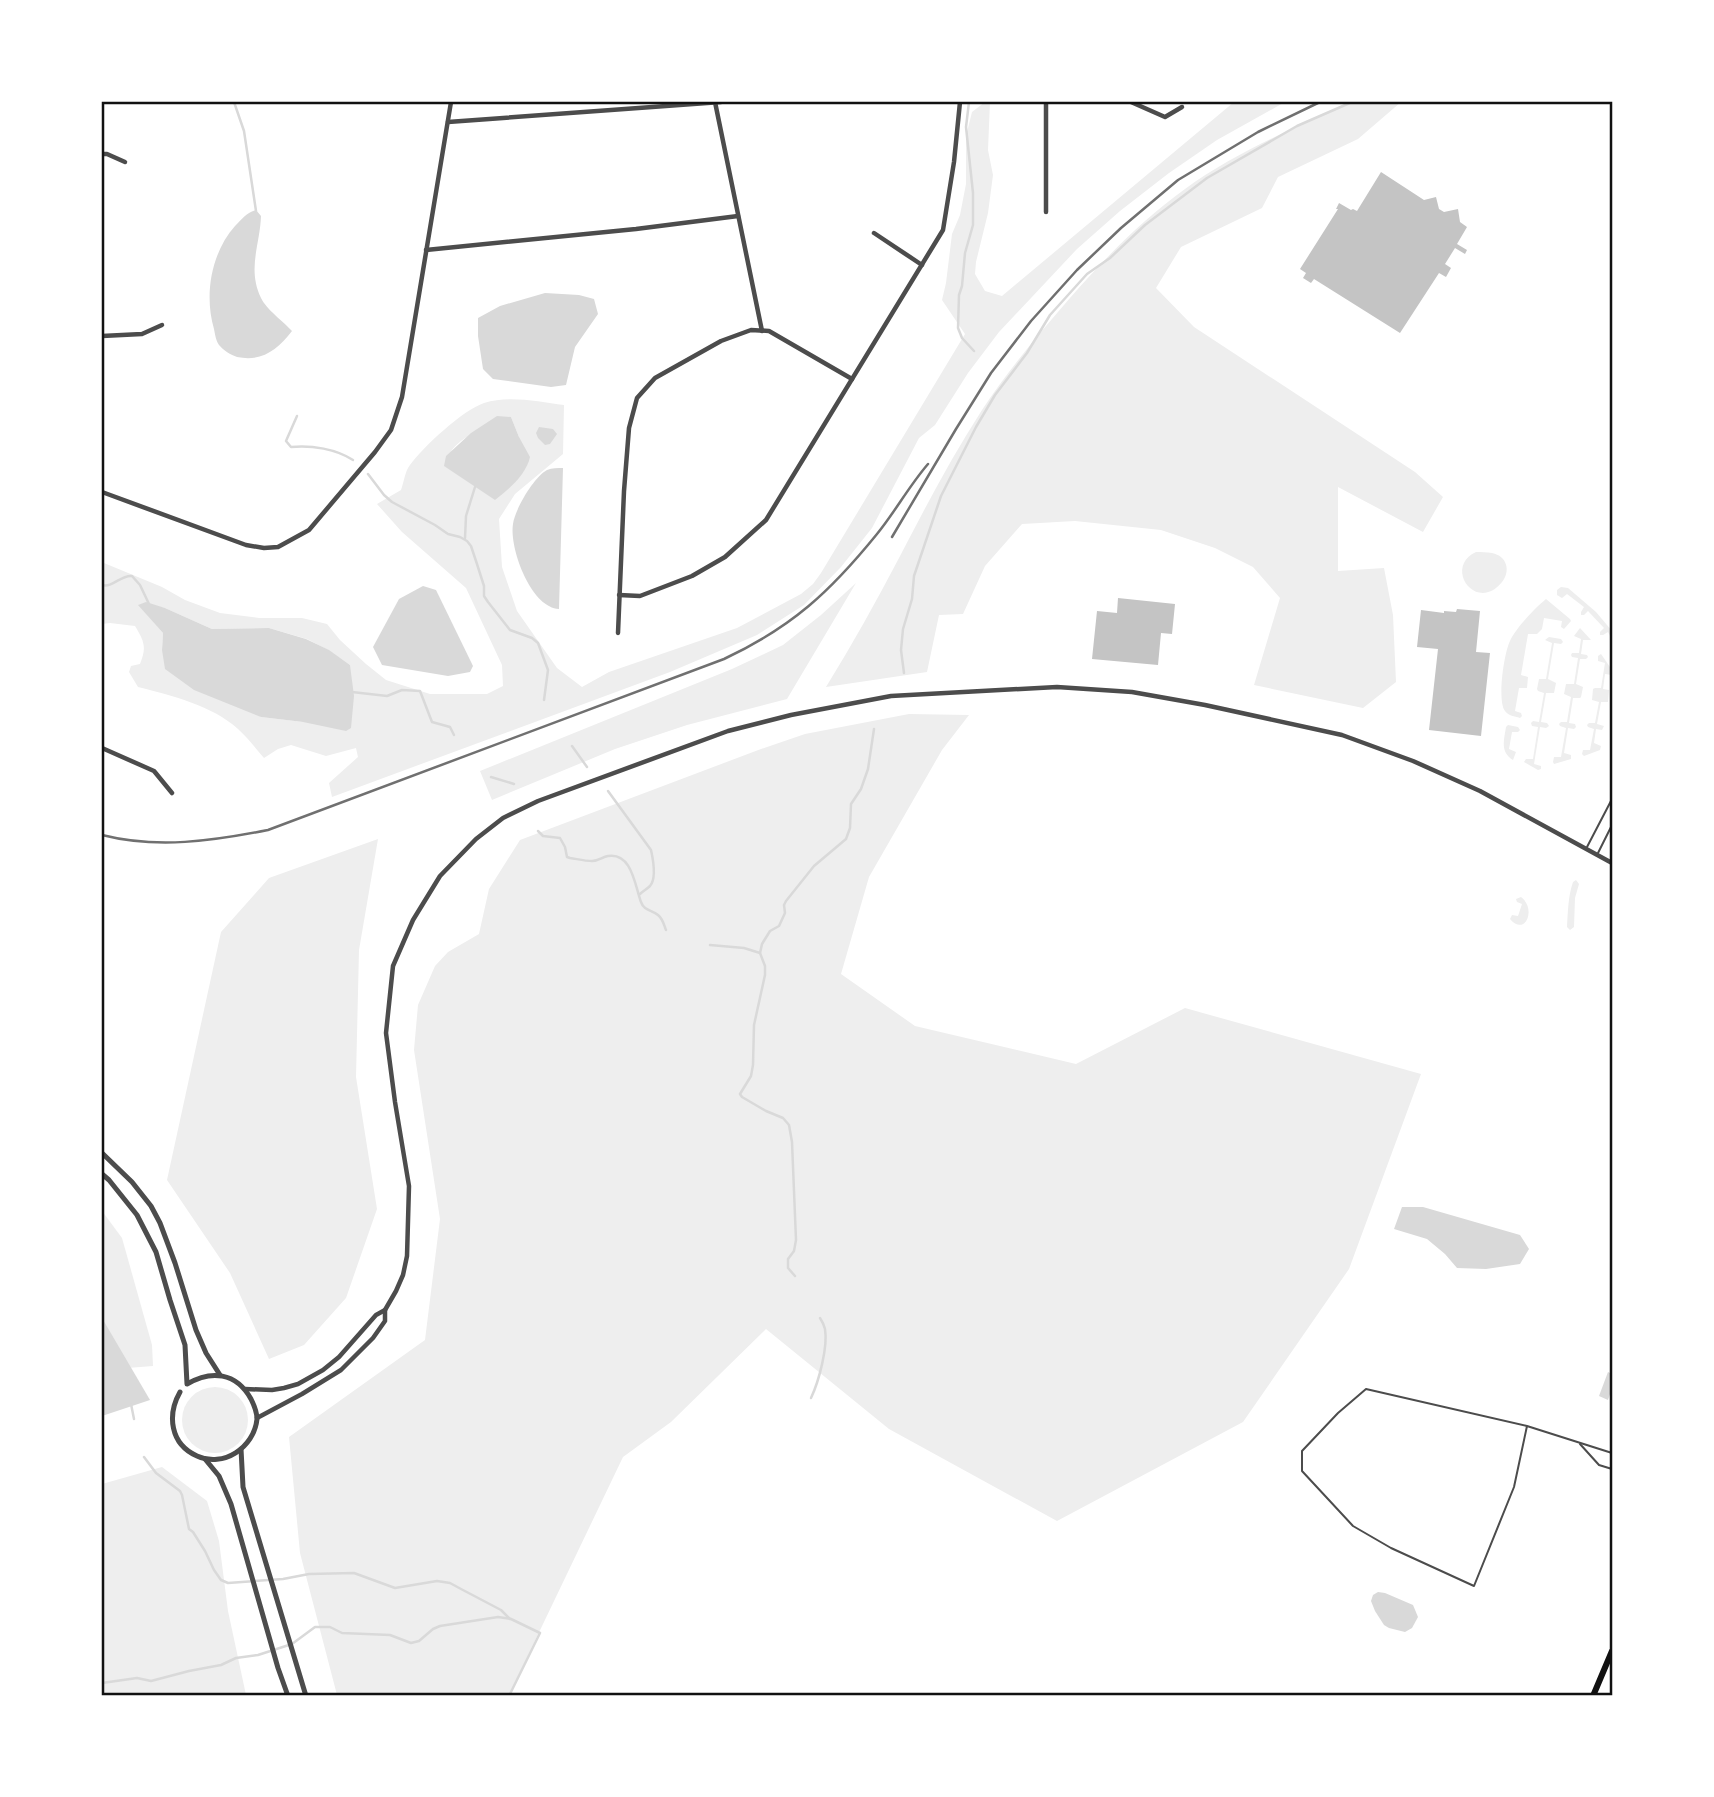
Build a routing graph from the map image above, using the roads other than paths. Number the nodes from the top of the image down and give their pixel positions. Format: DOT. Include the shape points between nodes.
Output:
graph roads {
  1 [pos="451,102"];
  2 [pos="715,102"];
  3 [pos="720,102"];
  4 [pos="960,102"];
  5 [pos="1046,102"];
  6 [pos="1131,102"];
  7 [pos="1182,107"];
  8 [pos="448,122"];
  9 [pos="102,155"];
  10 [pos="125,162"];
  11 [pos="1046,212"];
  12 [pos="738,216"];
  13 [pos="874,233"];
  14 [pos="426,250"];
  15 [pos="922,265"];
  16 [pos="162,325"];
  17 [pos="762,331"];
  18 [pos="102,336"];
  19 [pos="852,379"];
  20 [pos="102,492"];
  21 [pos="619,595"];
  22 [pos="618,633"];
  23 [pos="102,748"];
  24 [pos="172,793"];
  25 [pos="1612,799"];
  26 [pos="1612,825"];
  27 [pos="1585,849"];
  28 [pos="1597,854"];
  29 [pos="1612,863"];
  30 [pos="102,1153"];
  31 [pos="102,1174"];
  32 [pos="385,1310"];
  33 [pos="220,1375"];
  34 [pos="187,1384"];
  35 [pos="245,1389"];
  36 [pos="180,1392"];
  37 [pos="257,1419"];
  38 [pos="1527,1426"];
  39 [pos="1580,1443"];
  40 [pos="241,1450"];
  41 [pos="1612,1453"];
  42 [pos="205,1459"];
  43 [pos="1612,1469"];
  44 [pos="1612,1651"];
  45 [pos="288,1696"];
  46 [pos="306,1696"];
  47 [pos="1593,1696"];
  1 -- 8 [label="street"];
  2 -- 3 [label="street"];
  2 -- 8 [label="street"];
  2 -- 12 [label="street"];
  4 -- 15 [label="street" via="943,230"];
  5 -- 11 [label="street"];
  6 -- 7 [label="street" via="1164,117"];
  8 -- 14 [label="street"];
  9 -- 10 [label="street"];
  12 -- 14 [label="street"];
  12 -- 17 [label="street"];
  13 -- 15 [label="street"];
  14 -- 20 [label="street" via="402,397 391,430 309,530 278,547 246,545"];
  15 -- 19 [label="street"];
  16 -- 18 [label="street" via="142,334"];
  17 -- 19 [label="street"];
  17 -- 21 [label="street" via="751,330 721,341 655,378 637,398 629,428"];
  19 -- 21 [label="street" via="766,520 725,557 692,576 640,596"];
  21 -- 22 [label="street"];
  23 -- 24 [label="street" via="154,771"];
  25 -- 27 [label="lane"];
  26 -- 28 [label="lane"];
  27 -- 28 [label="street"];
  27 -- 32 [label="street" via="1480,791 1342,735 1132,692 1056,687 891,696 791,715 728,731 560,792 503,818 440,876 412,920 393,966 386,1033 409,1197 403,1275"];
  28 -- 29 [label="street"];
  30 -- 33 [label="street" via="151,1206 179,1273 196,1331"];
  31 -- 34 [label="street" via="137,1215 156,1252 185,1345"];
  32 -- 35 [label="street" via="339,1357 306,1380 272,1390"];
  32 -- 37 [label="street" via="385,1321 373,1338 341,1370"];
  33 -- 34 [label="street"];
  33 -- 35 [label="street"];
  34 -- 36 [label="street"];
  35 -- 37 [label="street"];
  36 -- 42 [label="street" via="172,1411 174,1433 187,1450"];
  37 -- 40 [label="street"];
  38 -- 38 [label="lane" via="1514,1487 1474,1586 1353,1526 1302,1471 1302,1451 1366,1389"];
  38 -- 39 [label="lane"];
  39 -- 41 [label="lane"];
  39 -- 43 [label="lane" via="1599,1465"];
  40 -- 42 [label="street" via="217,1460"];
  40 -- 46 [label="street" via="243,1487"];
  42 -- 45 [label="street" via="222,1481"];
  44 -- 47 [label="main road"];
}
